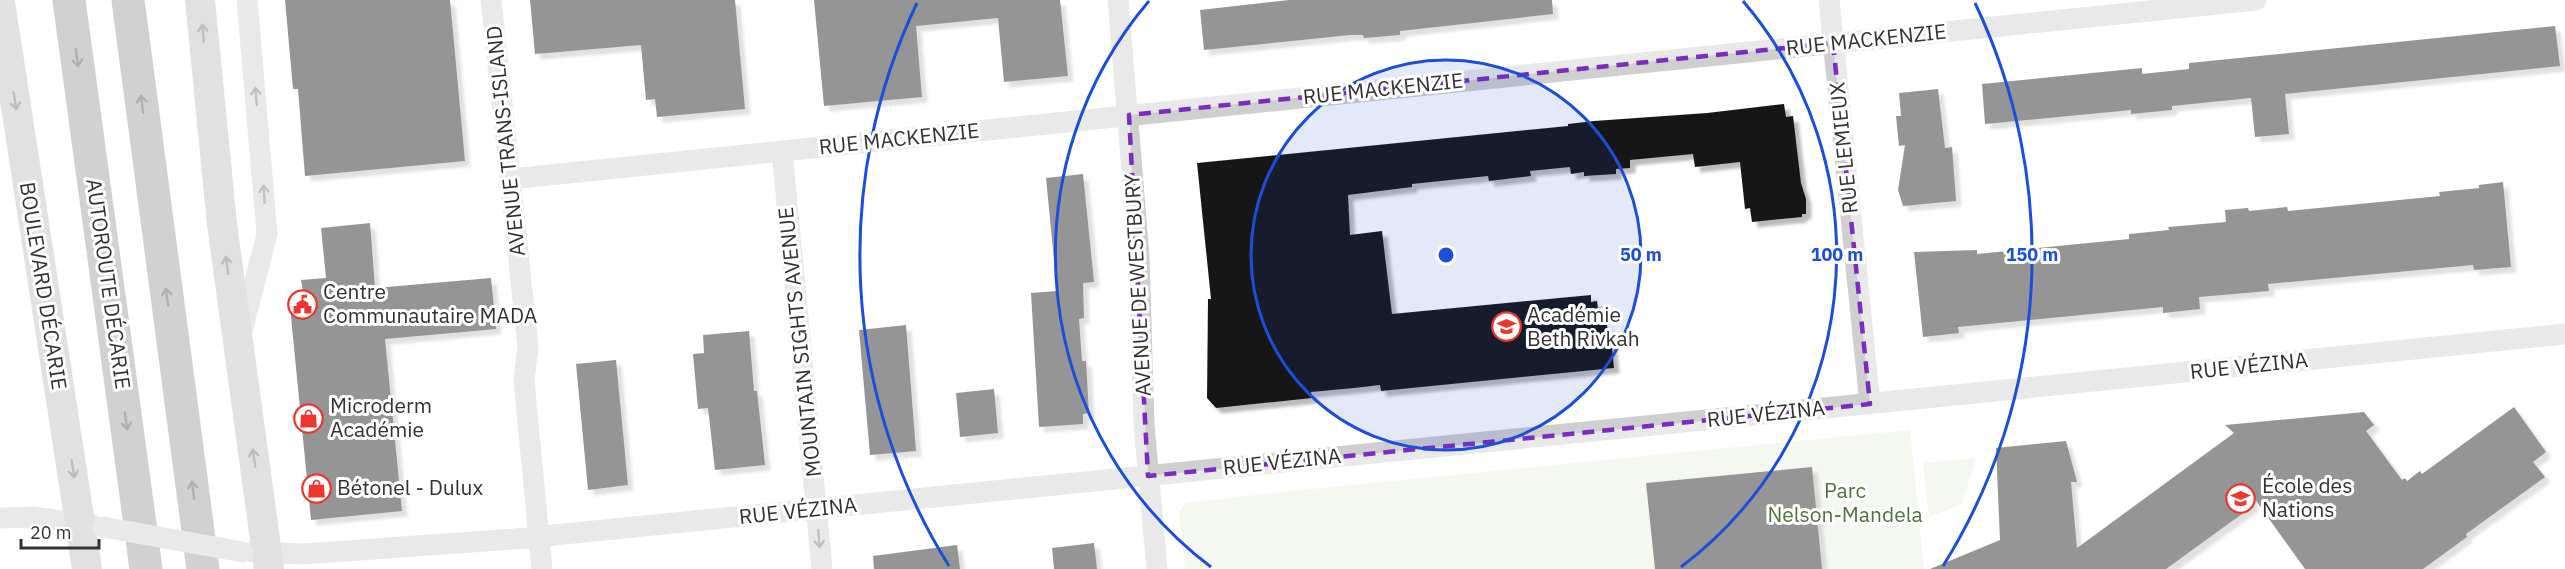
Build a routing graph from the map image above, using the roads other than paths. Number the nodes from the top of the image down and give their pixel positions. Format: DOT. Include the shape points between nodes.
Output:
graph roads {
  1 [pos="69,0"];
  2 [pos="128,0"];
  3 [pos="136,0"];
  4 [pos="200,0"];
  5 [pos="248,0"];
  6 [pos="491,0"];
  7 [pos="1119,0"];
  8 [pos="1829,0"];
  9 [pos="2256,0"];
  10 [pos="0,2"];
  11 [pos="1833,43"];
  12 [pos="134,46"];
  13 [pos="1129,115"];
  14 [pos="782,151"];
  15 [pos="510,179"];
  16 [pos="2565,334"];
  17 [pos="238,344"];
  18 [pos="1870,404"];
  19 [pos="1148,476"];
  20 [pos="817,509"];
  21 [pos="0,518"];
  22 [pos="92,525"];
  23 [pos="539,537"];
  24 [pos="260,558"];
  25 [pos="87,569"];
  26 [pos="146,569"];
  27 [pos="203,569"];
  28 [pos="542,569"];
  29 [pos="822,569"];
  30 [pos="1157,569"];
  1 -- 26 [label="highway, AUTOROUTE DÉCARIE, one-way"];
  2 -- 12 [label="highway"];
  3 -- 12 [label="highway"];
  17 -- 4 [label="main road, one-way" via="213,154"];
  17 -- 5 [label="street, one-way" via="267,234"];
  6 -- 15 [label="street, AVENUE TRANS-ISLAND"];
  7 -- 13 [label="street, AVENUE DE WESTBURY"];
  8 -- 11 [label="street, RUE LEMIEUX"];
  9 -- 11 [label="street, RUE MACKENZIE"];
  10 -- 22 [label="main road, BOULEVARD DÉCARIE, one-way"];
  11 -- 13 [label="street, RUE MACKENZIE"];
  11 -- 18 [label="street, RUE LEMIEUX"];
  27 -- 12 [label="highway, one-way"];
  13 -- 14 [label="street, RUE MACKENZIE"];
  13 -- 19 [label="street, AVENUE DE WESTBURY"];
  14 -- 15 [label="street, RUE MACKENZIE"];
  14 -- 20 [label="street, MOUNTAIN SIGHTS AVENUE"];
  15 -- 23 [label="street, AVENUE TRANS-ISLAND" via="527,334 524,381"];
  16 -- 18 [label="street, RUE VÉZINA"];
  24 -- 17 [label="main road, one-way"];
  18 -- 19 [label="street, RUE VÉZINA"];
  19 -- 20 [label="street, RUE VÉZINA"];
  19 -- 30 [label="street, AVENUE DE WESTBURY"];
  20 -- 23 [label="street, RUE VÉZINA"];
  20 -- 29 [label="street, MOUNTAIN SIGHTS AVENUE, one-way"];
  21 -- 22 [label="street, RUE VÉZINA" via="33,517"];
  22 -- 24 [label="street, RUE VÉZINA, bridge"];
  22 -- 25 [label="main road, BOULEVARD DÉCARIE"];
  23 -- 24 [label="street, RUE VÉZINA"];
  23 -- 28 [label="street, AVENUE TRANS-ISLAND"];
}
